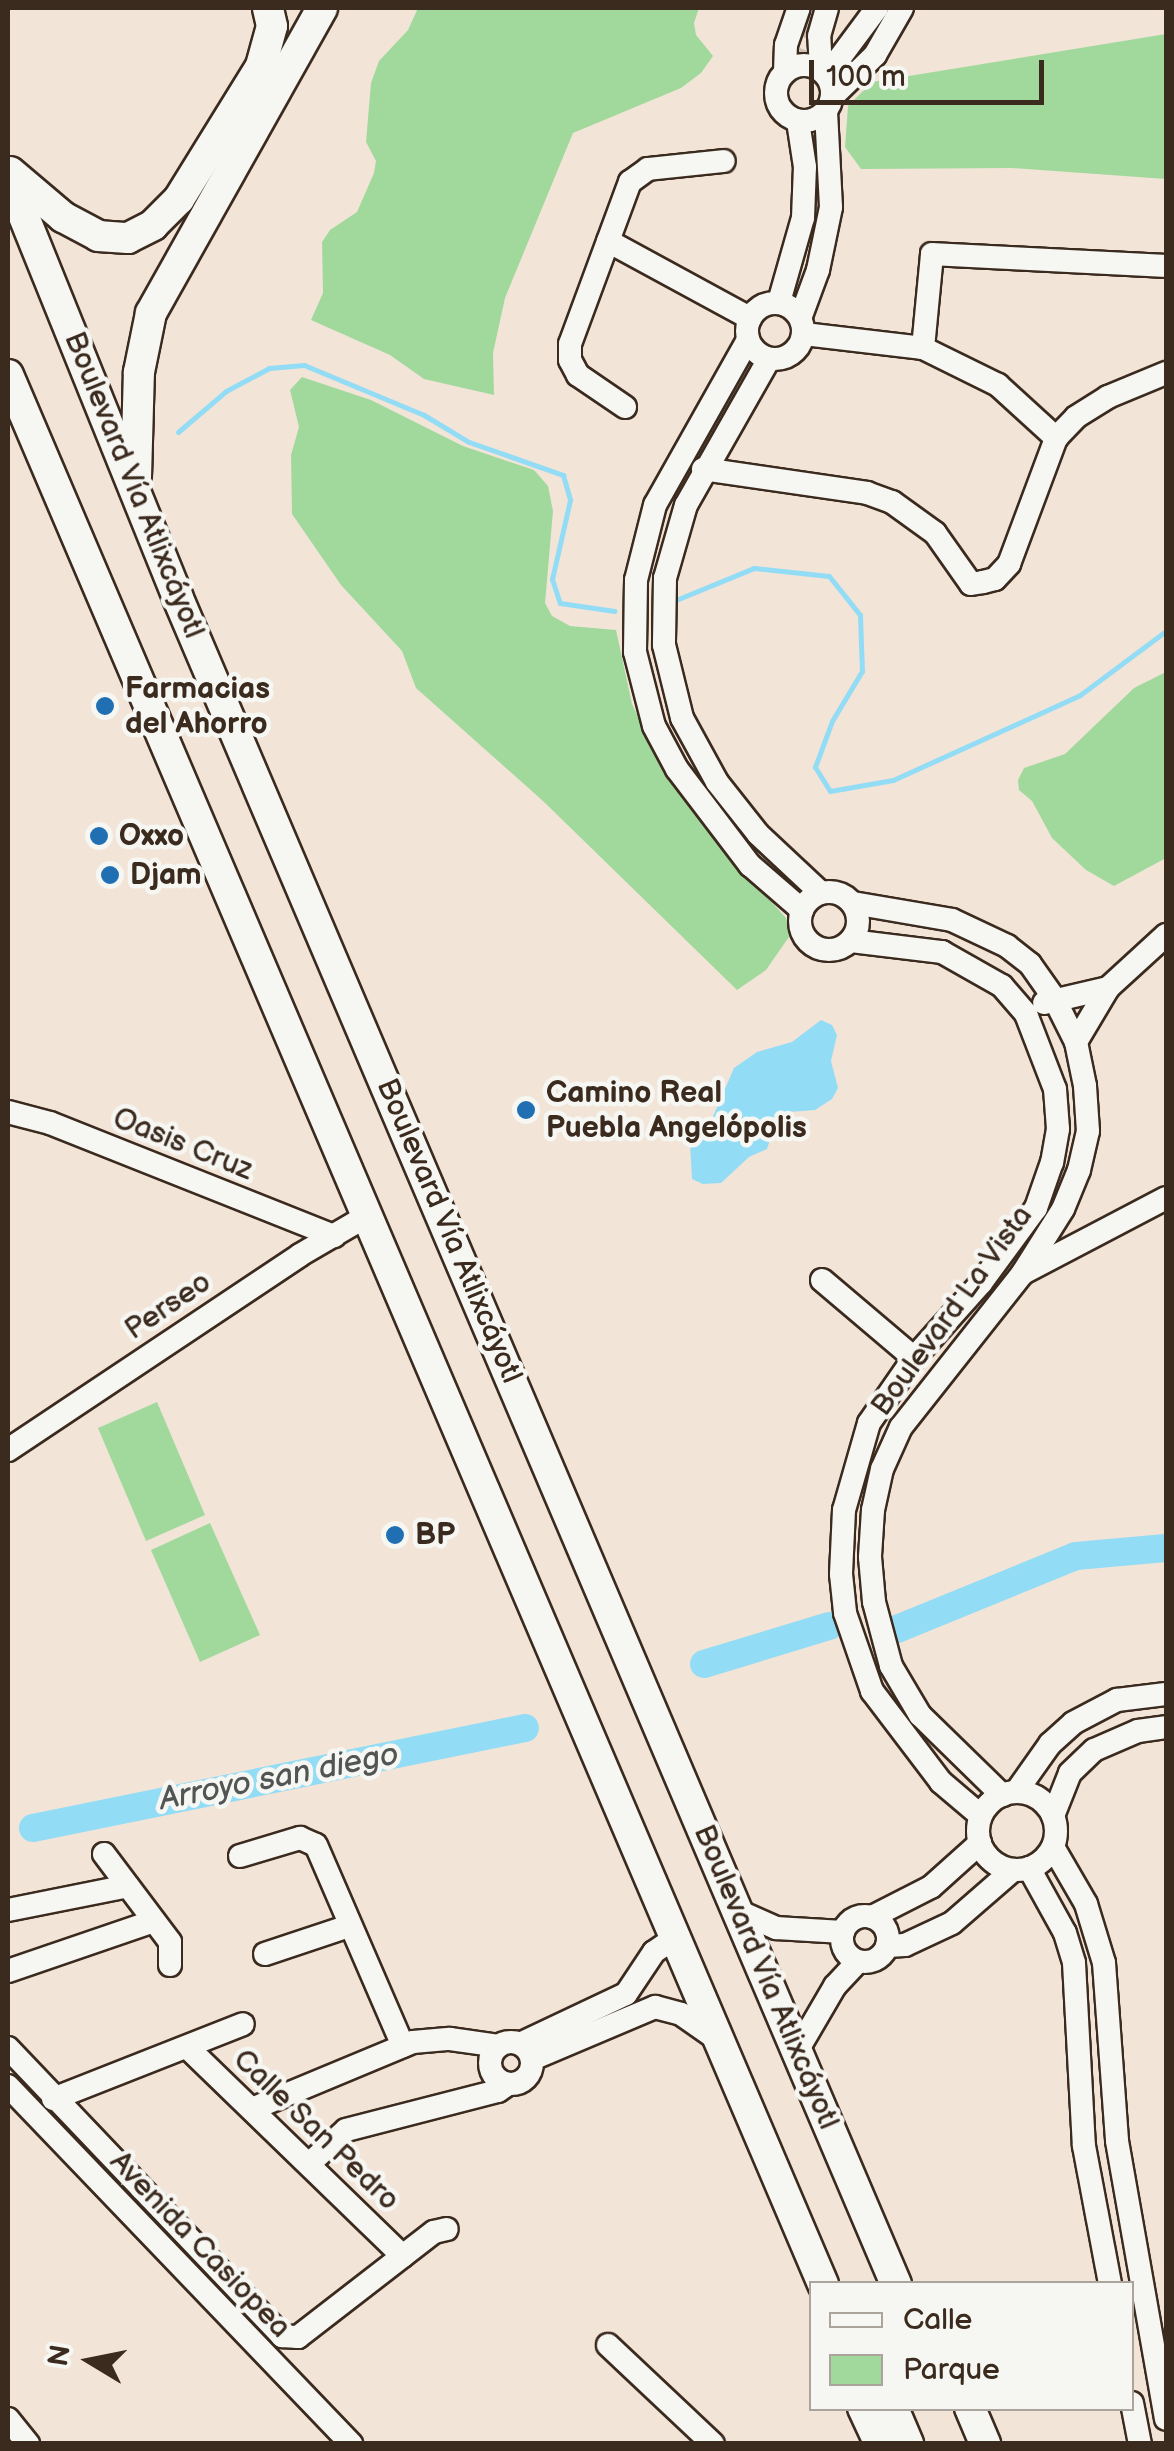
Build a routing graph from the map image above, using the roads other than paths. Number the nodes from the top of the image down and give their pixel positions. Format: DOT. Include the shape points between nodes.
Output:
graph roads {
  1 [pos="268,8"];
  2 [pos="322,8"];
  3 [pos="799,8"];
  4 [pos="877,8"];
  5 [pos="902,8"];
  6 [pos="825,17"];
  7 [pos="857,40"];
  8 [pos="785,72"];
  9 [pos="827,88"];
  10 [pos="798,121"];
  11 [pos="724,161"];
  12 [pos="8,173"];
  13 [pos="608,241"];
  14 [pos="1166,266"];
  15 [pos="779,302"];
  16 [pos="802,325"];
  17 [pos="749,329"];
  18 [pos="923,348"];
  19 [pos="770,359"];
  20 [pos="1166,373"];
  21 [pos="8,375"];
  22 [pos="16,404"];
  23 [pos="625,407"];
  24 [pos="1056,438"];
  25 [pos="703,470"];
  26 [pos="136,490"];
  27 [pos="821,893"];
  28 [pos="853,903"];
  29 [pos="802,910"];
  30 [pos="1166,936"];
  31 [pos="851,942"];
  32 [pos="1108,988"];
  33 [pos="1054,998"];
  34 [pos="1026,1014"];
  35 [pos="1076,1042"];
  36 [pos="8,1112"];
  37 [pos="1166,1198"];
  38 [pos="1063,1209"];
  39 [pos="365,1217"];
  40 [pos="1101,1231"];
  41 [pos="334,1236"];
  42 [pos="1022,1274"];
  43 [pos="822,1280"];
  44 [pos="954,1311"];
  45 [pos="978,1330"];
  46 [pos="914,1358"];
  47 [pos="8,1450"];
  48 [pos="1166,1694"];
  49 [pos="1166,1727"];
  50 [pos="1009,1793"];
  51 [pos="981,1816"];
  52 [pos="1053,1816"];
  53 [pos="980,1843"];
  54 [pos="1053,1847"];
  55 [pos="104,1854"];
  56 [pos="240,1856"];
  57 [pos="1021,1869"];
  58 [pos="128,1886"];
  59 [pos="8,1910"];
  60 [pos="738,1911"];
  61 [pos="872,1916"];
  62 [pos="154,1921"];
  63 [pos="349,1926"];
  64 [pos="843,1932"];
  65 [pos="676,1937"];
  66 [pos="887,1946"];
  67 [pos="265,1954"];
  68 [pos="858,1961"];
  69 [pos="170,1965"];
  70 [pos="8,1972"];
  71 [pos="242,2024"];
  72 [pos="721,2042"];
  73 [pos="404,2046"];
  74 [pos="8,2048"];
  75 [pos="188,2048"];
  76 [pos="517,2050"];
  77 [pos="797,2051"];
  78 [pos="508,2084"];
  79 [pos="8,2086"];
  80 [pos="53,2099"];
  81 [pos="252,2109"];
  82 [pos="308,2164"];
  83 [pos="447,2228"];
  84 [pos="1138,2246"];
  85 [pos="1104,2252"];
  86 [pos="403,2256"];
  87 [pos="822,2281"];
  88 [pos="895,2281"];
  89 [pos="1109,2281"];
  90 [pos="608,2345"];
  91 [pos="864,2411"];
  92 [pos="894,2411"];
  93 [pos="951,2411"];
  94 [pos="971,2411"];
  95 [pos="1134,2411"];
  96 [pos="1166,2418"];
  97 [pos="8,2419"];
  98 [pos="28,2444"];
  99 [pos="351,2444"];
  100 [pos="713,2444"];
  101 [pos="880,2444"];
  102 [pos="908,2444"];
  103 [pos="965,2444"];
  104 [pos="985,2444"];
  105 [pos="1140,2444"];
  1 -- 12 [label="main road" via="272,26 261,66 179,199 153,225 128,238 98,236"];
  2 -- 26 [label="main road" via="150,314 139,372"];
  3 -- 8 [label="street"];
  4 -- 7 [label="street"];
  5 -- 9 [label="street" via="875,55"];
  6 -- 7 [label="street" via="840,42"];
  6 -- 9 [label="street"];
  7 -- 9 [label="street"];
  8 -- 9 [label="street" via="809,65"];
  8 -- 10 [label="street" via="776,94 779,106"];
  9 -- 10 [label="street" via="814,120"];
  9 -- 16 [label="street" via="831,207"];
  10 -- 15 [label="street" via="803,218"];
  11 -- 13 [label="street" via="648,168 636,176"];
  12 -- 26 [label="main road, Boulevard Vía Atlixcáyotl"];
  13 -- 17 [label="street"];
  13 -- 23 [label="street" via="570,360 578,376"];
  14 -- 18 [label="street" via="932,254"];
  15 -- 16 [label="street"];
  15 -- 17 [label="street" via="765,304"];
  16 -- 18 [label="street"];
  16 -- 19 [label="street" via="798,349"];
  17 -- 19 [label="street" via="756,352"];
  17 -- 29 [label="street" via="655,505 636,580 634,652 654,726 677,769 750,865"];
  18 -- 24 [label="street" via="998,385"];
  19 -- 25 [label="street"];
  20 -- 24 [label="street" via="1108,397"];
  21 -- 22 [label="main road"];
  22 -- 39 [label="main road"];
  24 -- 25 [label="street" via="1009,564 995,579 971,584 935,534 892,502"];
  25 -- 27 [label="street" via="664,578 670,681 717,782 758,834"];
  26 -- 60 [label="main road, Boulevard Vía Atlixcáyotl"];
  27 -- 28 [label="street" via="838,893"];
  27 -- 29 [label="street"];
  28 -- 31 [label="street" via="859,923"];
  28 -- 33 [label="street, Boulevard La Vista" via="920,912 984,932 1030,964"];
  29 -- 31 [label="street" via="800,923 812,945 832,951"];
  30 -- 32 [label="street"];
  31 -- 34 [label="street, Boulevard La Vista" via="942,952 1002,986"];
  32 -- 33 [label="street"];
  32 -- 35 [label="street"];
  33 -- 34 [label="street"];
  33 -- 35 [label="street, Boulevard La Vista"];
  34 -- 44 [label="street, Boulevard La Vista" via="1055,1089 1052,1162 1036,1208"];
  35 -- 38 [label="street, Boulevard La Vista" via="1088,1131"];
  36 -- 41 [label="street, Oasis Cruz" via="50,1122"];
  37 -- 40 [label="street"];
  38 -- 40 [label="street"];
  38 -- 42 [label="street, Boulevard La Vista"];
  39 -- 41 [label="street, Perseo"];
  39 -- 65 [label="main road"];
  40 -- 42 [label="street"];
  41 -- 47 [label="street, Perseo"];
  42 -- 45 [label="street, Boulevard La Vista"];
  43 -- 46 [label="street"];
  44 -- 45 [label="street"];
  44 -- 46 [label="street, Boulevard La Vista"];
  45 -- 50 [label="street, Boulevard La Vista" via="900,1426 882,1469 870,1557 891,1666 920,1716"];
  46 -- 51 [label="street, Boulevard La Vista" via="869,1423 856,1460 844,1510 845,1613 872,1692 941,1782"];
  48 -- 50 [label="street" via="1116,1700 1073,1722"];
  49 -- 52 [label="street" via="1124,1735 1094,1750 1070,1773"];
  50 -- 51 [label="street"];
  50 -- 52 [label="street" via="1044,1803"];
  51 -- 53 [label="street"];
  52 -- 54 [label="street"];
  53 -- 57 [label="street" via="999,1866"];
  53 -- 61 [label="street" via="931,1887"];
  54 -- 57 [label="street" via="1043,1860"];
  54 -- 84 [label="street" via="1086,1904 1104,1963 1117,2141"];
  55 -- 58 [label="street"];
  56 -- 63 [label="street" via="310,1839"];
  57 -- 66 [label="street" via="952,1923 905,1946"];
  57 -- 85 [label="street" via="1065,1932 1074,1963 1084,2146"];
  58 -- 59 [label="street"];
  58 -- 62 [label="street"];
  60 -- 64 [label="street" via="776,1928"];
  60 -- 77 [label="main road, Boulevard Vía Atlixcáyotl"];
  61 -- 64 [label="street" via="854,1918"];
  61 -- 66 [label="street" via="886,1928"];
  62 -- 69 [label="street" via="170,1942"];
  62 -- 70 [label="street"];
  63 -- 67 [label="street"];
  63 -- 73 [label="street"];
  64 -- 68 [label="street" via="844,1949"];
  65 -- 72 [label="main road"];
  65 -- 76 [label="street" via="654,1952 626,1994"];
  66 -- 68 [label="street" via="876,1960"];
  68 -- 77 [label="street" via="835,1986"];
  71 -- 75 [label="street"];
  72 -- 76 [label="street" via="681,2014 655,2007"];
  72 -- 87 [label="main road"];
  73 -- 76 [label="street" via="439,2039"];
  73 -- 81 [label="street"];
  74 -- 80 [label="street"];
  75 -- 80 [label="street"];
  75 -- 81 [label="street, Calle San Pedro"];
  76 -- 78 [label="street" via="526,2078"];
  76 -- 78 [label="street" via="490,2063"];
  77 -- 88 [label="main road, Boulevard Vía Atlixcáyotl"];
  78 -- 82 [label="street" via="346,2130"];
  79 -- 99 [label="street, Avenida Casiopea"];
  80 -- 86 [label="street" via="282,2336 291,2340"];
  81 -- 82 [label="street, Calle San Pedro"];
  82 -- 86 [label="street, Calle San Pedro"];
  83 -- 86 [label="street"];
  84 -- 85 [label="street"];
  84 -- 96 [label="street"];
  85 -- 89 [label="street"];
  90 -- 100 [label="street"];
  91 -- 101 [label="main road"];
  92 -- 102 [label="main road"];
  93 -- 103 [label="main road"];
  94 -- 104 [label="main road"];
  95 -- 105 [label="street"];
  97 -- 98 [label="street"];
}
